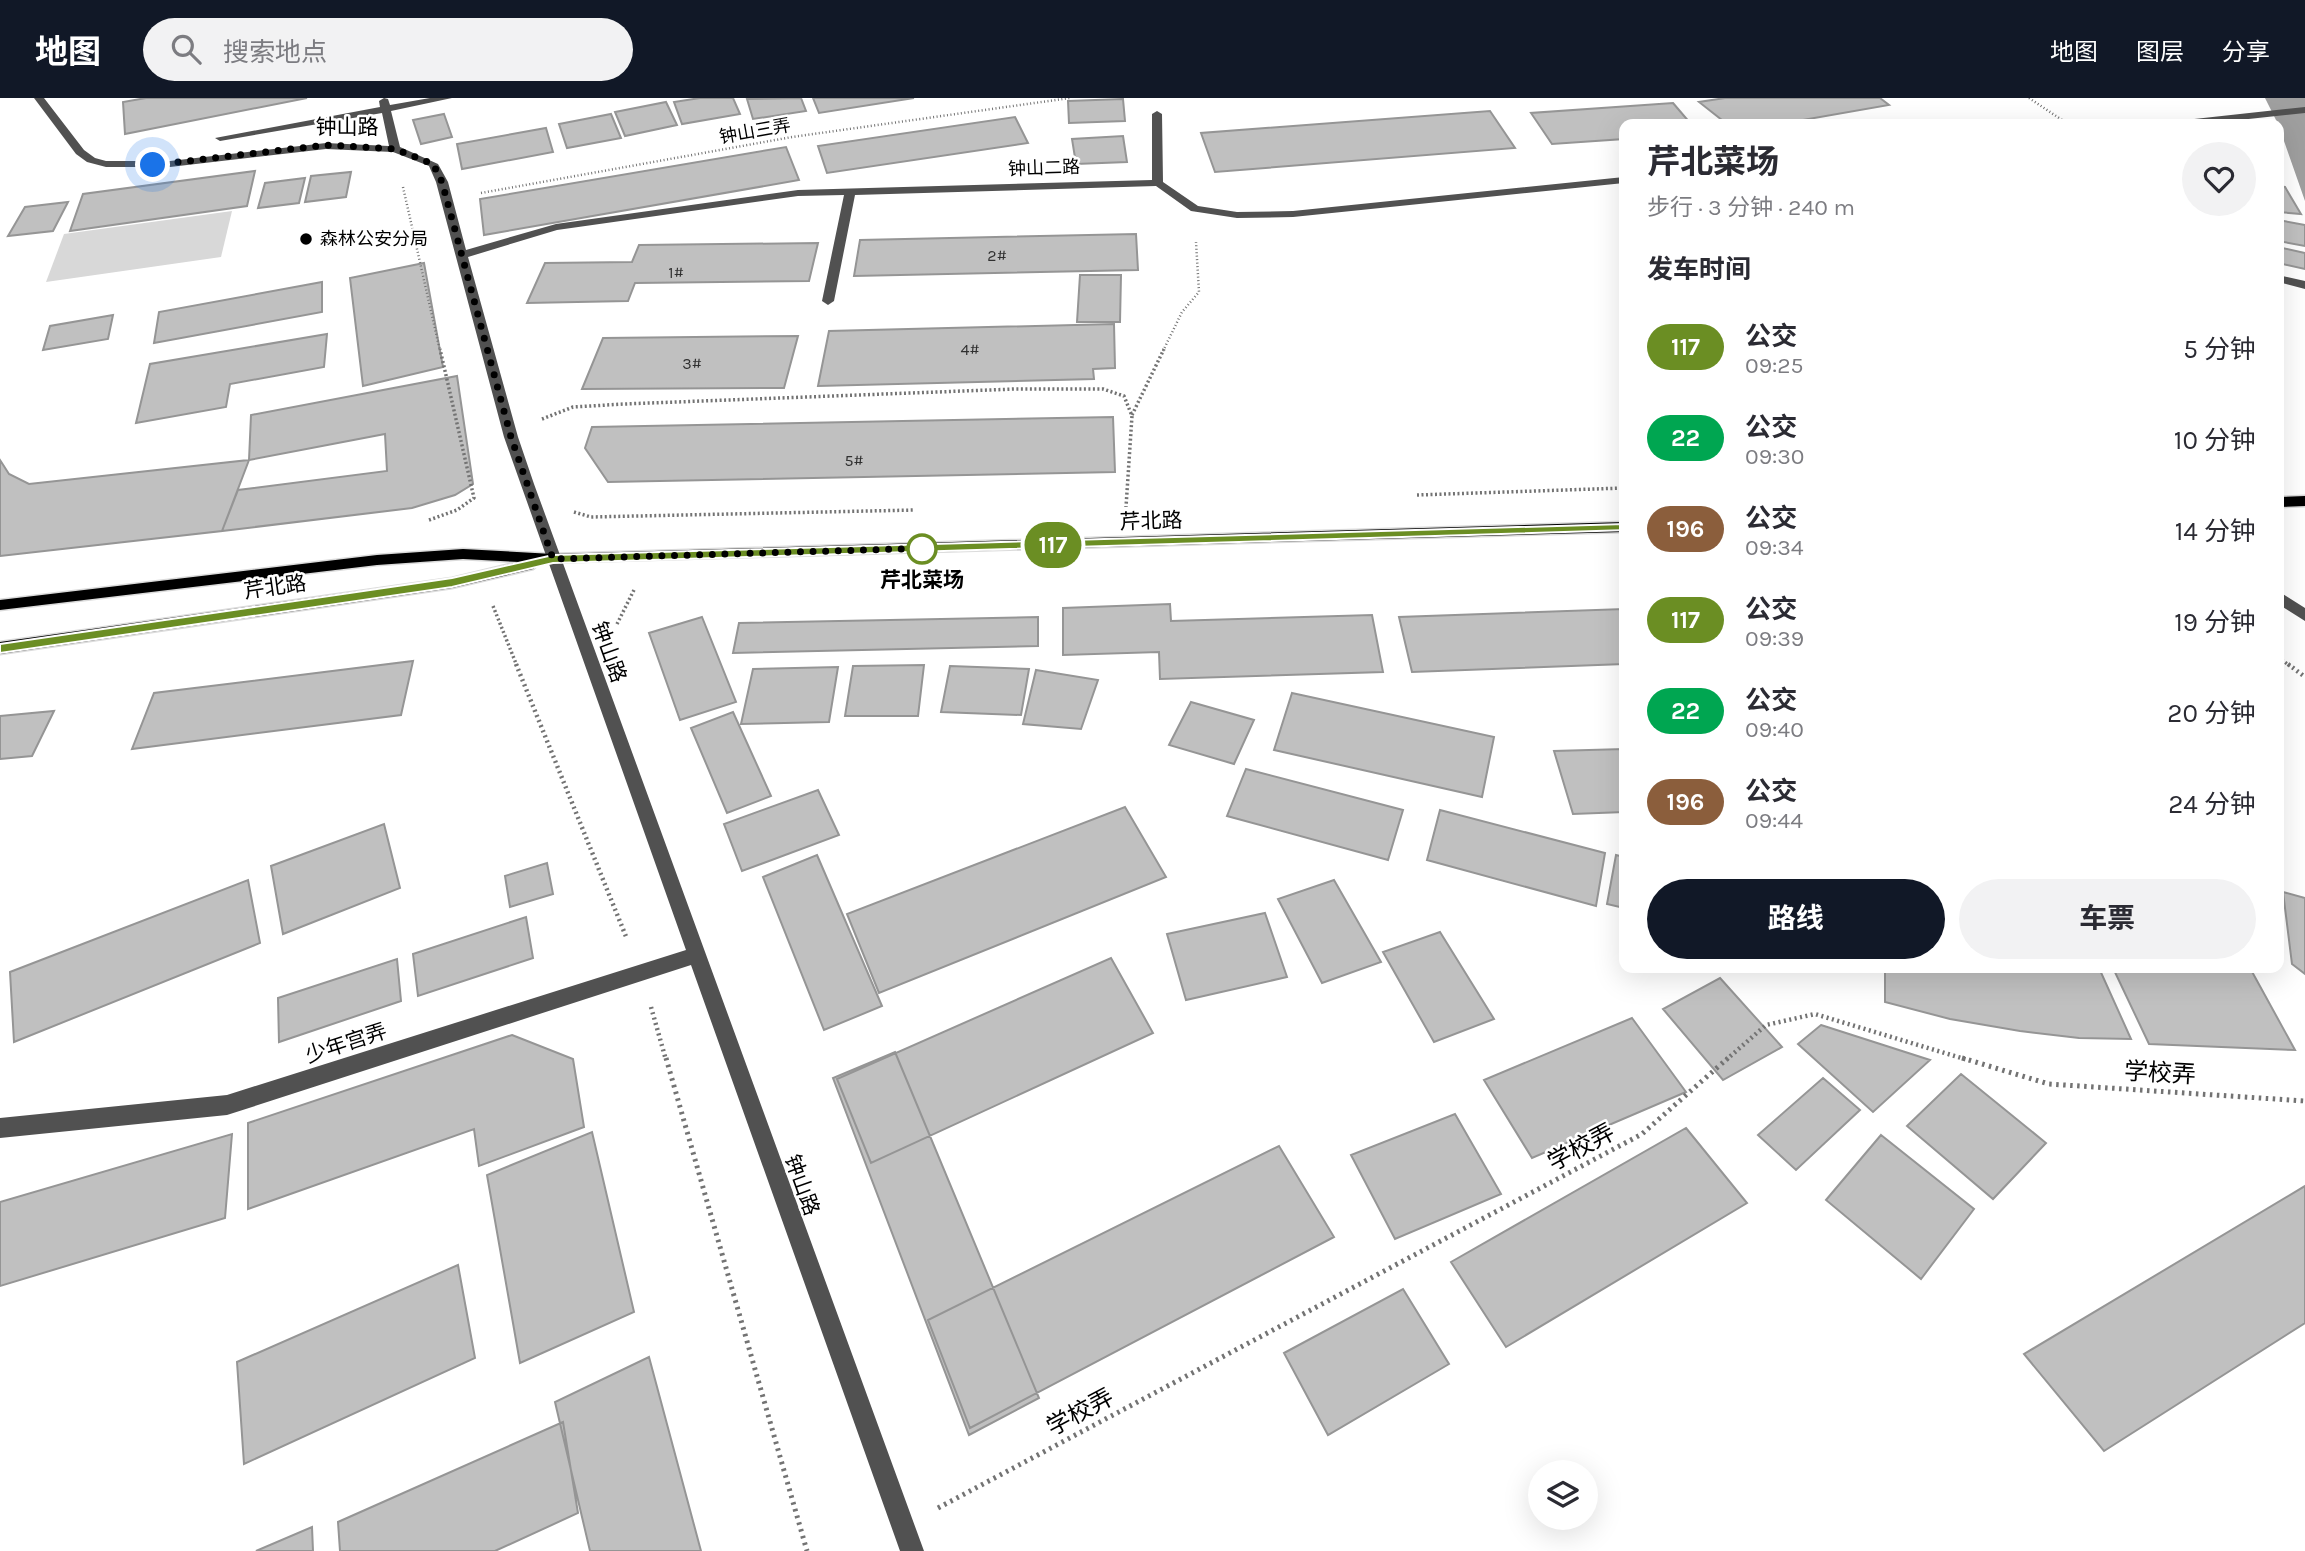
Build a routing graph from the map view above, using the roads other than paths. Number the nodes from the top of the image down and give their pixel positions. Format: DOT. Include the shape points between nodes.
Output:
graph roads {
  1 [pos="39,98"];
  2 [pos="447,98"];
  3 [pos="384,104"];
  4 [pos="2305,110"];
  5 [pos="1157,114"];
  6 [pos="2222,119"];
  7 [pos="220,138"];
  8 [pos="395,149"];
  9 [pos="1619,181"];
  10 [pos="1158,183"];
  11 [pos="850,191"];
  12 [pos="461,255"];
  13 [pos="2284,280"];
  14 [pos="2305,285"];
  15 [pos="828,301"];
  16 [pos="2305,501"];
  17 [pos="2284,502"];
  18 [pos="1619,527"];
  19 [pos="553,559"];
  20 [pos="2284,600"];
  21 [pos="0,605"];
  22 [pos="2305,616"];
  23 [pos="0,648"];
  24 [pos="696,955"];
  25 [pos="0,1128"];
  26 [pos="912,1551"];
  1 -- 8 [label="street, 钟山路" via="80,152 106,164 170,164 326,145"];
  2 -- 3 [label="street"];
  3 -- 7 [label="street"];
  3 -- 8 [label="street"];
  4 -- 6 [label="street"];
  5 -- 10 [label="street"];
  8 -- 12 [label="street, 钟山路" via="433,164"];
  9 -- 10 [label="street" via="1293,214 1237,215 1195,209"];
  10 -- 11 [label="street, 钟山二路"];
  11 -- 12 [label="street, 钟山二路" via="764,197 556,227"];
  11 -- 15 [label="street"];
  12 -- 19 [label="street, 钟山路" via="511,437"];
  13 -- 14 [label="street"];
  16 -- 17 [label="main road"];
  18 -- 19 [label="main road, 芹北路"];
  19 -- 21 [label="main road, 芹北路" via="463,554 377,560"];
  19 -- 23 [label="main road, 芹北路" via="452,583"];
  19 -- 24 [label="street, 钟山路"];
  20 -- 22 [label="street"];
  24 -- 25 [label="street, 少年宫弄" via="227,1105"];
  24 -- 26 [label="street, 钟山路"];
}
